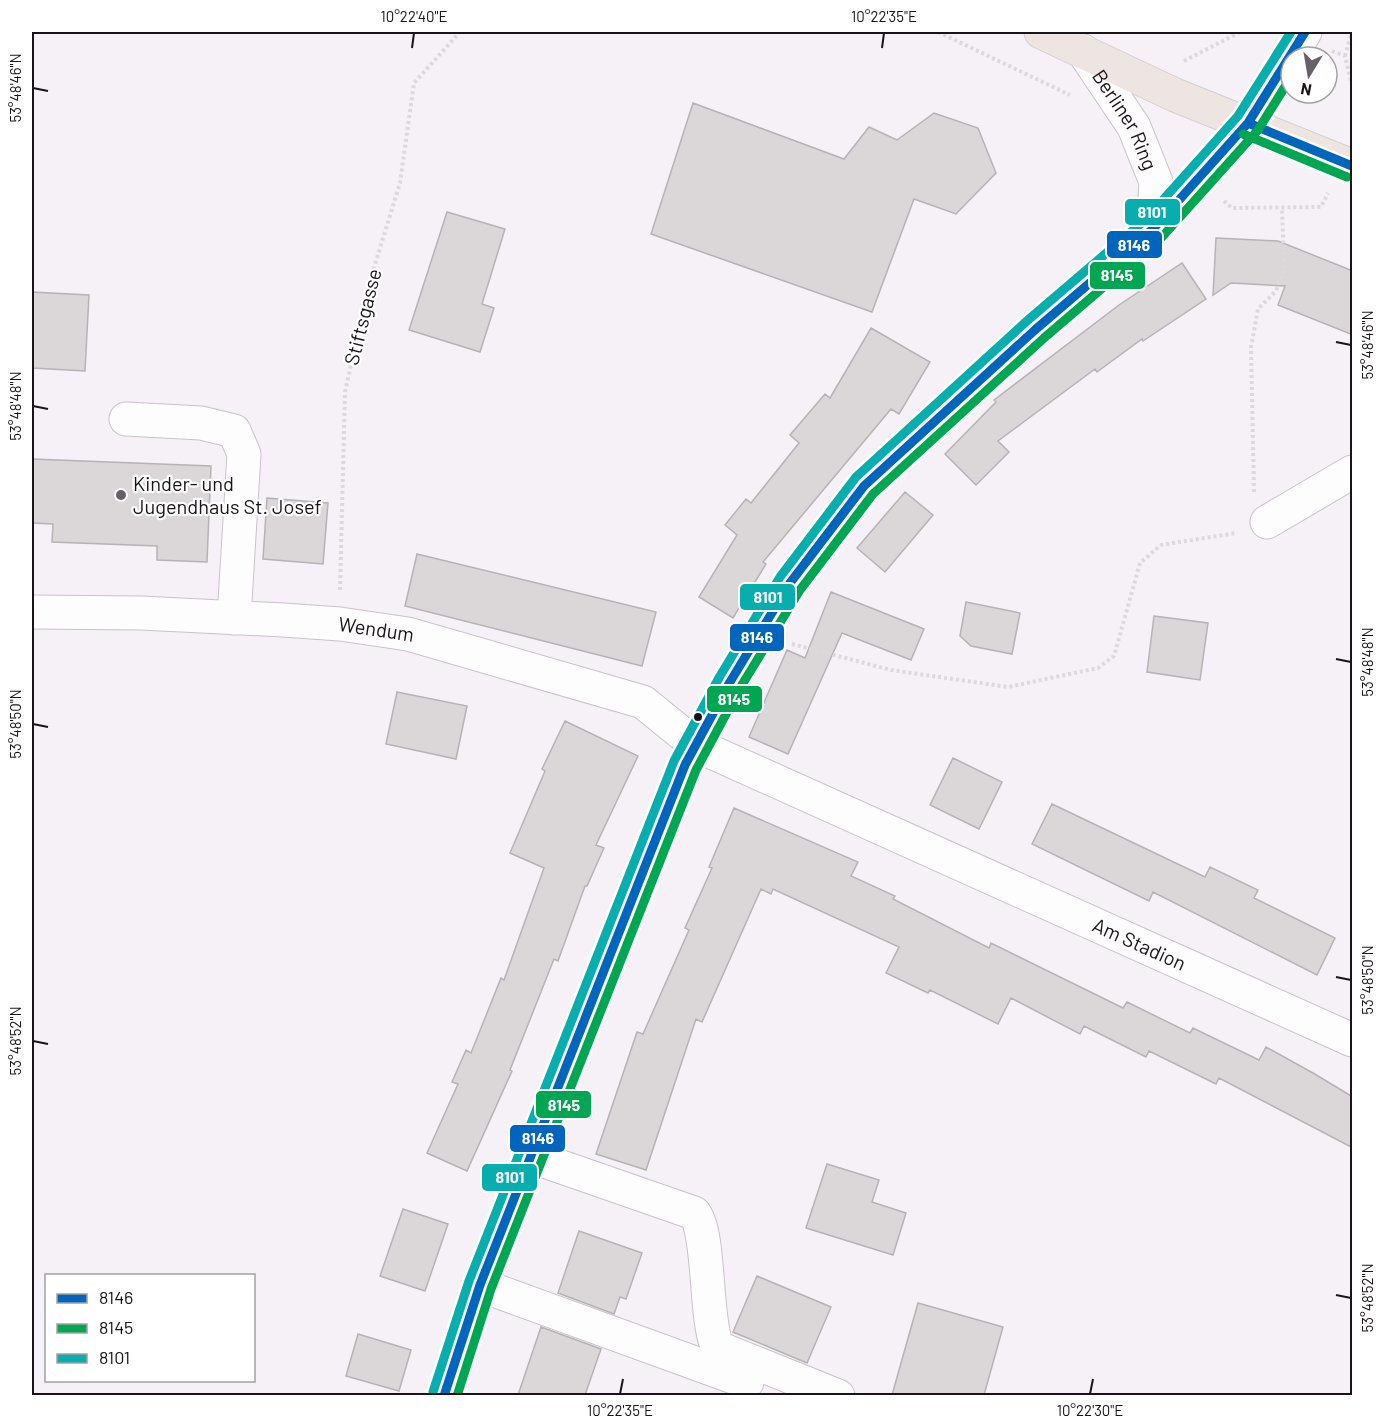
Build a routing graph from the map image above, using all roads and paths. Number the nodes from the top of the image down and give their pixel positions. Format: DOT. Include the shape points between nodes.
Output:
graph roads {
  1 [pos="460,32"];
  2 [pos="938,32"];
  3 [pos="1041,32"];
  4 [pos="1240,32"];
  5 [pos="1305,32"];
  6 [pos="1352,32"];
  7 [pos="1083,51"];
  8 [pos="1339,54"];
  9 [pos="1345,56"];
  10 [pos="1184,61"];
  11 [pos="1353,85"];
  12 [pos="1078,99"];
  13 [pos="1248,123"];
  14 [pos="1353,166"];
  15 [pos="1327,194"];
  16 [pos="1232,208"];
  17 [pos="1282,208"];
  18 [pos="1153,229"];
  19 [pos="126,419"];
  20 [pos="1353,472"];
  21 [pos="1261,526"];
  22 [pos="32,612"];
  23 [pos="234,618"];
  24 [pos="340,624"];
  25 [pos="788,642"];
  26 [pos="696,745"];
  27 [pos="1353,1040"];
  28 [pos="530,1156"];
  29 [pos="480,1285"];
  30 [pos="444,1395"];
  31 [pos="786,1395"];
  32 [pos="838,1395"];
  1 -- 24 [label="path, Stiftsgasse" via="414,82 400,183 369,284 345,392"];
  2 -- 12 [label="path"];
  3 -- 7 [label="main road, Berliner Ring"];
  4 -- 10 [label="path"];
  5 -- 13 [label="street"];
  6 -- 9 [label="path"];
  7 -- 13 [label="main road, Berliner Ring" via="1175,95"];
  7 -- 18 [label="street, Berliner Ring" via="1134,127 1156,182"];
  8 -- 9 [label="path"];
  9 -- 11 [label="path"];
  13 -- 14 [label="main road, Berliner Ring"];
  13 -- 18 [label="main road"];
  15 -- 17 [label="path" via="1321,207"];
  16 -- 17 [label="path"];
  17 -- 21 [label="path" via="1284,269 1276,291 1258,309 1251,348"];
  18 -- 26 [label="main road" via="1036,329 864,486 790,583"];
  19 -- 23 [label="street" via="201,423 234,431 244,454"];
  20 -- 21 [label="street"];
  21 -- 25 [label="path" via="1161,545 1140,563 1114,656 1098,668 1008,687 891,670"];
  22 -- 23 [label="street, Wendum"];
  23 -- 24 [label="street, Wendum"];
  24 -- 26 [label="street, Wendum" via="408,634 643,702"];
  26 -- 27 [label="street, Am Stadion"];
  26 -- 28 [label="main road"];
  28 -- 29 [label="main road"];
  28 -- 32 [label="street" via="694,1213 699,1219 716,1343 721,1349"];
  29 -- 30 [label="main road"];
  29 -- 31 [label="street"];
}
